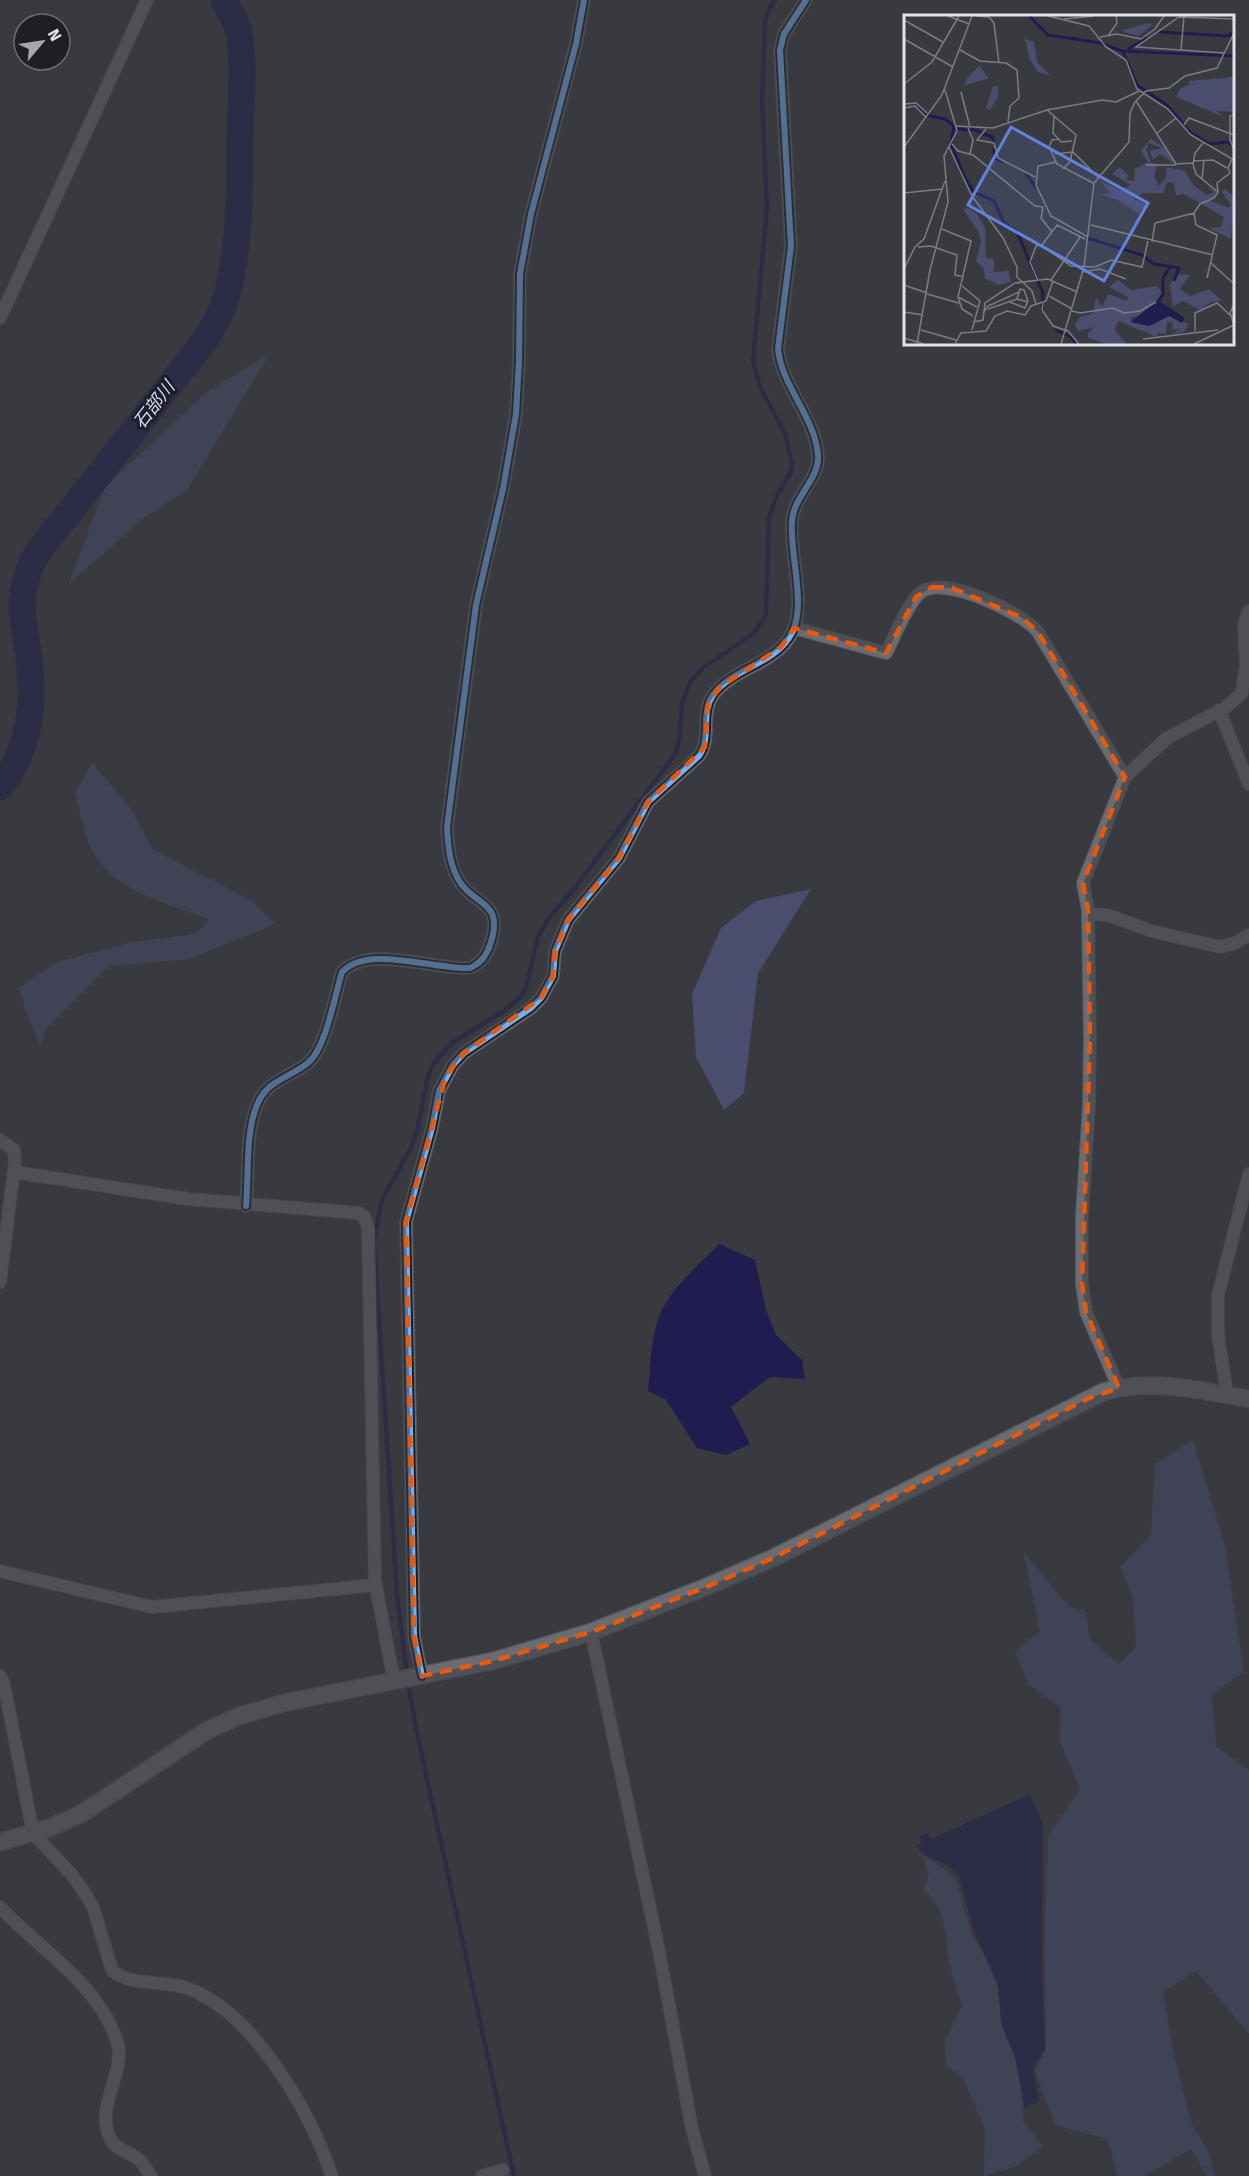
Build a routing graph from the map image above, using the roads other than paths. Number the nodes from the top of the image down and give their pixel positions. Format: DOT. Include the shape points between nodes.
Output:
graph roads {
  1 [pos="147,0"];
  2 [pos="584,0"];
  3 [pos="806,0"];
  4 [pos="0,318"];
  5 [pos="1249,611"];
  6 [pos="794,628"];
  7 [pos="1219,710"];
  8 [pos="1125,777"];
  9 [pos="1249,784"];
  10 [pos="1088,914"];
  11 [pos="1249,935"];
  12 [pos="0,1140"];
  13 [pos="14,1172"];
  14 [pos="1249,1174"];
  15 [pos="246,1206"];
  16 [pos="0,1282"];
  17 [pos="1119,1388"];
  18 [pos="1227,1395"];
  19 [pos="1249,1399"];
  20 [pos="0,1571"];
  21 [pos="376,1585"];
  22 [pos="591,1632"];
  23 [pos="0,1676"];
  24 [pos="422,1676"];
  25 [pos="394,1682"];
  26 [pos="33,1833"];
  27 [pos="0,1842"];
  28 [pos="0,1907"];
  29 [pos="502,2170"];
  30 [pos="151,2176"];
  31 [pos="332,2176"];
  32 [pos="482,2176"];
  33 [pos="705,2176"];
  1 -- 4 [label="street"];
  2 -- 15 [label="street" via="519,274 516,414 476,605 447,827 448,848 458,879 491,910 496,920 495,931 487,955 470,968 379,958 349,964 342,972 318,1052 308,1063 272,1083 257,1105"];
  3 -- 6 [label="street" via="784,34 780,70 791,246 778,349 780,363 808,422 819,456 792,520 797,603"];
  5 -- 7 [label="street" via="1244,625 1245,682 1235,701"];
  6 -- 8 [label="street" via="886,653 916,597 932,587 952,588 1010,611 1030,622 1038,632"];
  6 -- 24 [label="street" via="782,647 730,679 712,696 706,717 705,747 648,802 620,858 568,920 555,951 553,976 541,998 464,1053 439,1091 406,1222 414,1636"];
  7 -- 8 [label="street" via="1167,738"];
  7 -- 9 [label="street"];
  8 -- 10 [label="street" via="1083,883"];
  10 -- 11 [label="street" via="1108,915 1151,931 1220,947"];
  10 -- 17 [label="street" via="1089,1105 1082,1284 1086,1312"];
  12 -- 13 [label="street" via="14,1150"];
  13 -- 15 [label="street"];
  13 -- 16 [label="street"];
  14 -- 18 [label="street" via="1218,1294 1218,1334"];
  15 -- 21 [label="street" via="359,1213 366,1221"];
  17 -- 18 [label="street" via="1171,1385"];
  17 -- 22 [label="street" via="1089,1398 773,1558"];
  18 -- 19 [label="street"];
  20 -- 21 [label="street" via="152,1607"];
  21 -- 25 [label="street"];
  22 -- 24 [label="street" via="494,1661"];
  22 -- 33 [label="street" via="692,2129"];
  23 -- 26 [label="street"];
  24 -- 25 [label="street"];
  25 -- 26 [label="street" via="283,1703 227,1720 99,1803"];
  26 -- 27 [label="street"];
  26 -- 31 [label="street" via="72,1875 93,1907 108,1961 117,1975 204,1994 236,2020 297,2097"];
  28 -- 30 [label="street" via="90,1995 106,2020 118,2042 119,2055 108,2101 108,2132 114,2144 137,2158"];
  29 -- 32 [label="street"];
}
